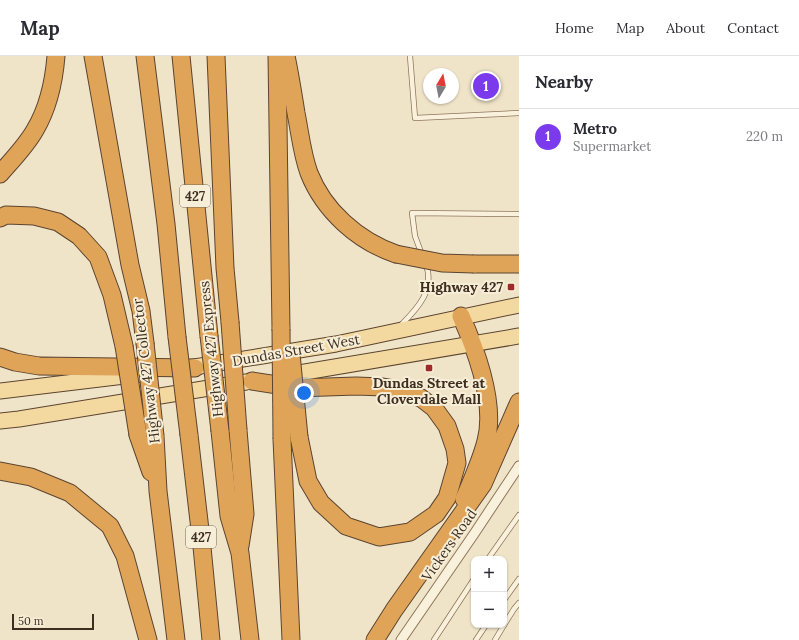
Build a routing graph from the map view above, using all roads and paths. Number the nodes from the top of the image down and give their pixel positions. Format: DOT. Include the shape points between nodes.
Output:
graph roads {
  1 [pos="56,56"];
  2 [pos="93,56"];
  3 [pos="103,56"];
  4 [pos="145,56"];
  5 [pos="181,56"];
  6 [pos="216,56"];
  7 [pos="277,56"];
  8 [pos="286,56"];
  9 [pos="410,58"];
  10 [pos="519,113"];
  11 [pos="0,174"];
  12 [pos="519,214"];
  13 [pos="0,218"];
  14 [pos="519,264"];
  15 [pos="519,305"];
  16 [pos="141,312"];
  17 [pos="460,316"];
  18 [pos="285,330"];
  19 [pos="397,330"];
  20 [pos="519,336"];
  21 [pos="473,344"];
  22 [pos="0,357"];
  23 [pos="195,368"];
  24 [pos="252,381"];
  25 [pos="0,391"];
  26 [pos="519,402"];
  27 [pos="0,421"];
  28 [pos="519,466"];
  29 [pos="0,471"];
  30 [pos="158,490"];
  31 [pos="519,515"];
  32 [pos="455,523"];
  33 [pos="240,553"];
  34 [pos="490,556"];
  35 [pos="519,579"];
  36 [pos="471,584"];
  37 [pos="507,596"];
  38 [pos="519,603"];
  39 [pos="507,620"];
  40 [pos="484,628"];
  41 [pos="502,628"];
  42 [pos="148,640"];
  43 [pos="176,640"];
  44 [pos="211,640"];
  45 [pos="250,640"];
  46 [pos="291,640"];
  47 [pos="375,640"];
  48 [pos="401,640"];
  49 [pos="434,640"];
  50 [pos="476,640"];
  51 [pos="494,640"];
  1 -- 11 [label="highway" via="51,89 35,130"];
  2 -- 16 [label="highway, Highway 427 Collector / 427" via="130,265"];
  3 -- 16 [label="highway" via="138,265"];
  4 -- 44 [label="highway, 427, bridge"];
  5 -- 33 [label="highway, Highway 427 Express / 427, bridge" via="230,516"];
  6 -- 33 [label="highway, bridge" via="226,268 245,514"];
  7 -- 18 [label="highway" via="281,285"];
  8 -- 14 [label="highway, bridge" via="302,147 310,174 332,210 349,227 371,243 396,254 442,263"];
  9 -- 10 [label="lane" via="415,118"];
  12 -- 19 [label="lane" via="412,213 416,236 429,272 428,284 421,302"];
  13 -- 30 [label="highway, bridge" via="6,215 34,216 58,222 79,236 98,257 112,295 124,346 138,435"];
  15 -- 17 [label="main road, Dundas Street West"];
  16 -- 30 [label="highway, Highway 427 Collector / 427, bridge" via="155,436"];
  17 -- 19 [label="main road, Dundas Street West"];
  17 -- 21 [label="highway"];
  18 -- 24 [label="highway, bridge" via="299,437 308,481 321,503 346,526 379,537 410,532 436,514 447,498 457,462 455,449 447,426 434,408 421,398 383,387 297,388"];
  18 -- 46 [label="highway, bridge" via="282,439"];
  19 -- 23 [label="main road, Dundas Street West" via="336,344"];
  20 -- 21 [label="main road, Dundas Street West"];
  21 -- 24 [label="main road, Dundas Street West"];
  21 -- 32 [label="highway" via="487,392 487,440"];
  22 -- 23 [label="highway" via="39,366"];
  23 -- 25 [label="main road, Dundas Street West"];
  24 -- 27 [label="main road, Dundas Street West"];
  26 -- 32 [label="highway" via="483,484"];
  28 -- 48 [label="street, Vickers Road"];
  29 -- 42 [label="highway" via="31,477 70,493 110,526 126,556"];
  30 -- 43 [label="highway, Highway 427 Collector / 427"];
  31 -- 34 [label="lane"];
  32 -- 47 [label="highway"];
  33 -- 45 [label="highway, Highway 427 Express / 427"];
  35 -- 37 [label="lane"];
  36 -- 49 [label="lane"];
  38 -- 39 [label="lane"];
  40 -- 50 [label="lane"];
  41 -- 51 [label="lane"];
}
